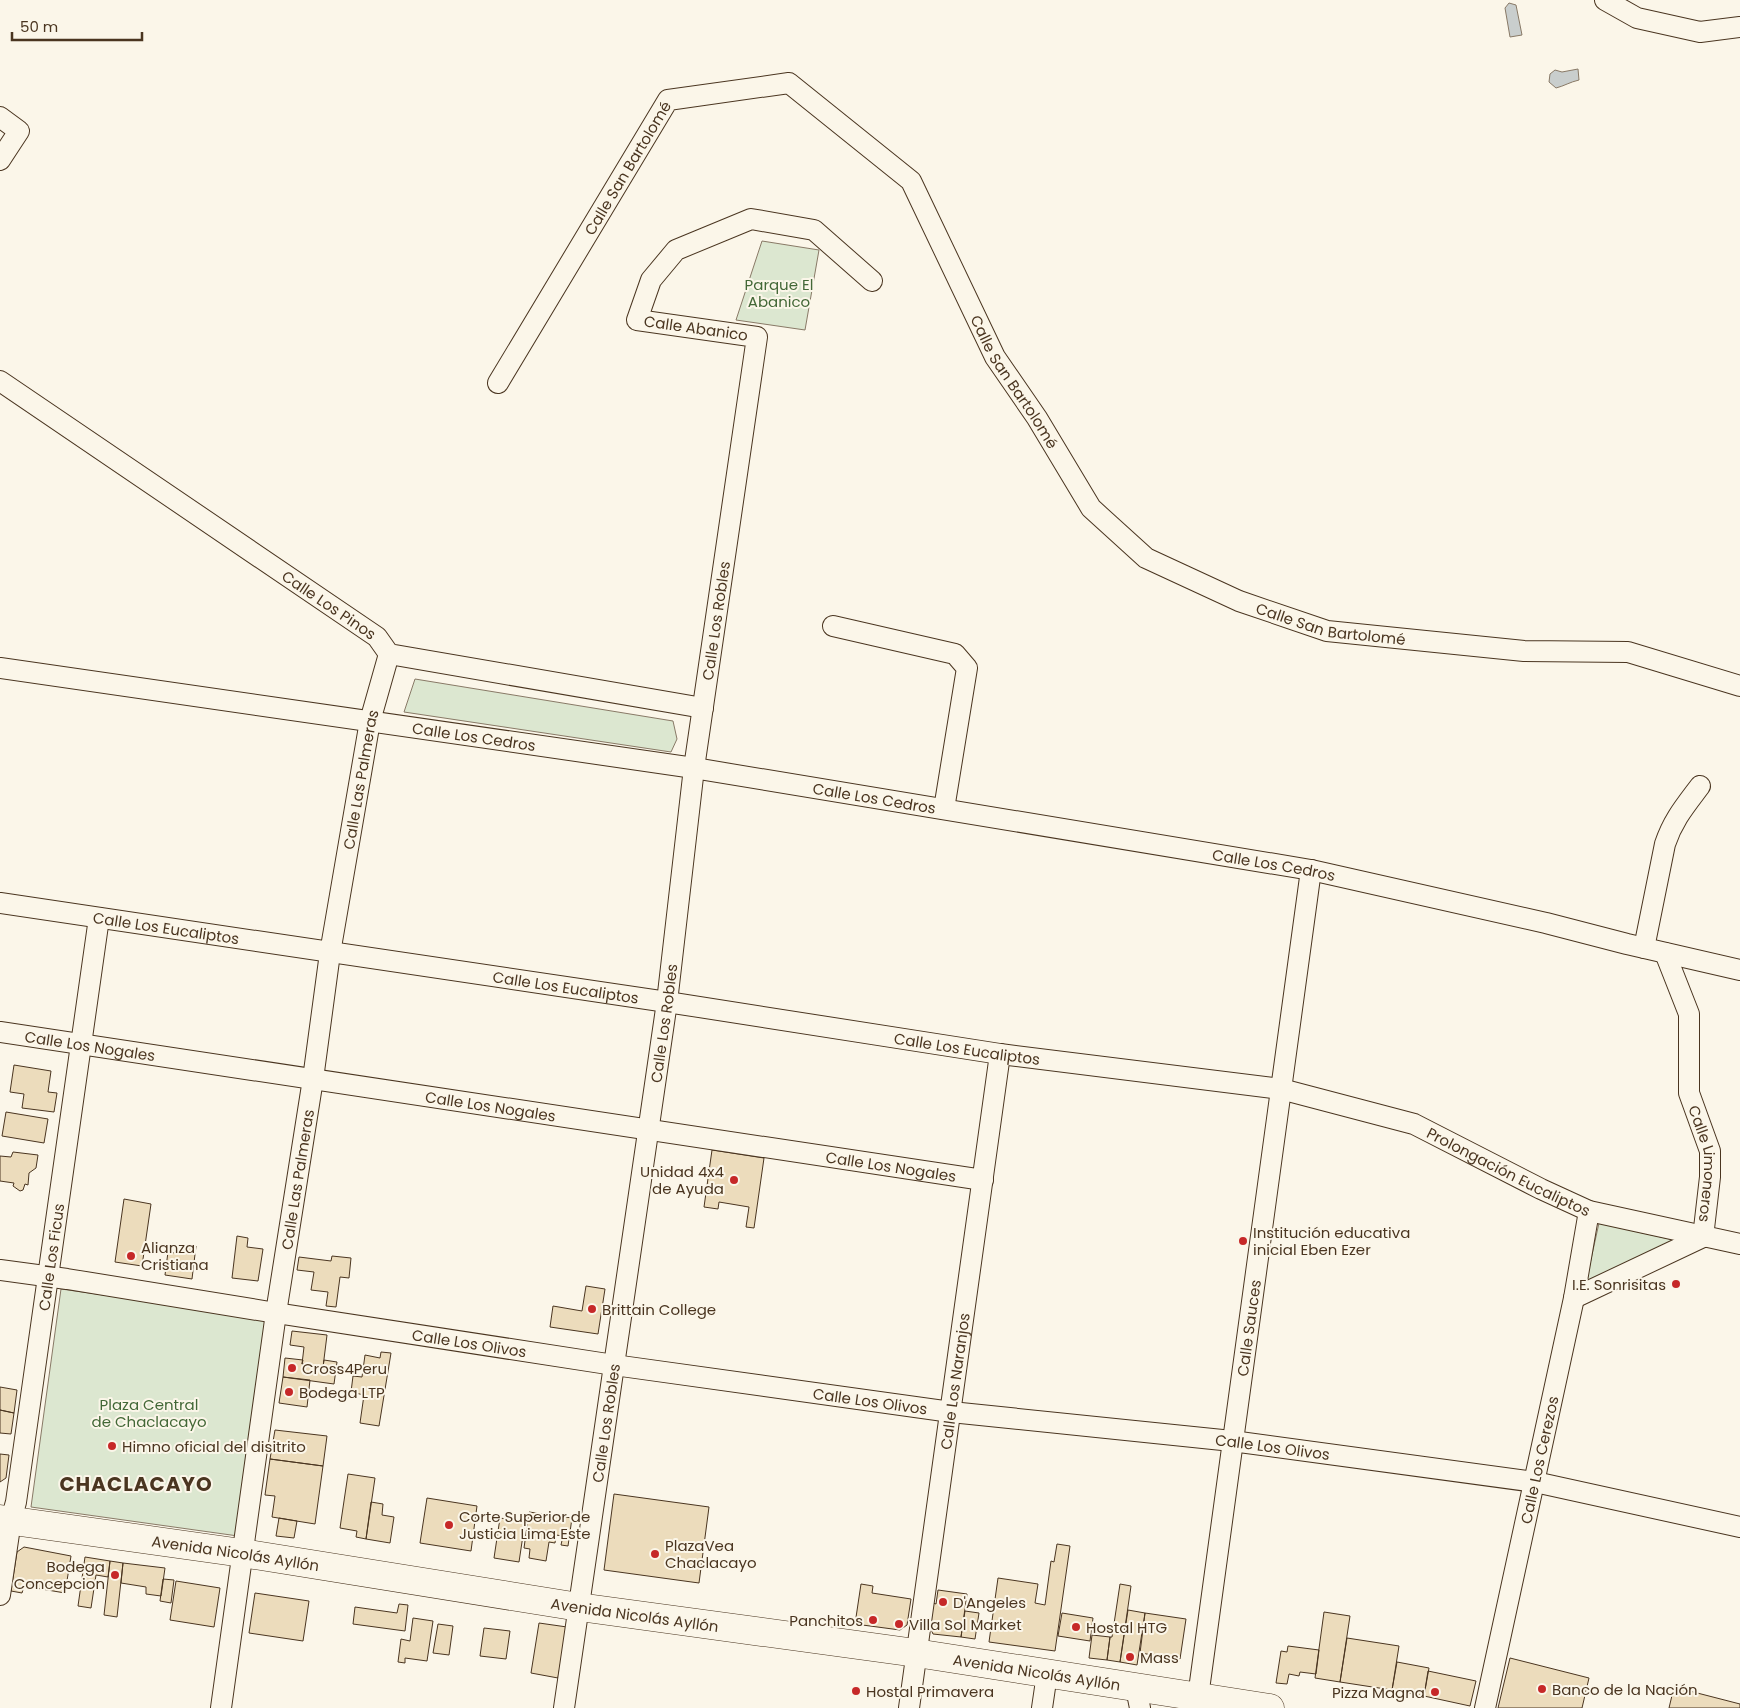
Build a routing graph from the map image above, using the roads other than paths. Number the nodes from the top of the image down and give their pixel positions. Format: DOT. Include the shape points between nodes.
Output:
graph roads {
  1 [pos="1605,0"];
  2 [pos="1740,27"];
  3 [pos="0,117"];
  4 [pos="0,160"];
  5 [pos="872,282"];
  6 [pos="757,337"];
  7 [pos="0,381"];
  8 [pos="498,383"];
  9 [pos="833,626"];
  10 [pos="389,654"];
  11 [pos="0,668"];
  12 [pos="1740,686"];
  13 [pos="703,708"];
  14 [pos="370,721"];
  15 [pos="694,768"];
  16 [pos="1700,786"];
  17 [pos="944,809"];
  18 [pos="1311,870"];
  19 [pos="0,903"];
  20 [pos="99,918"];
  21 [pos="1644,948"];
  22 [pos="330,953"];
  23 [pos="1665,953"];
  24 [pos="1740,970"];
  25 [pos="667,1002"];
  26 [pos="0,1032"];
  27 [pos="81,1044"];
  28 [pos="1000,1054"];
  29 [pos="314,1079"];
  30 [pos="1280,1089"];
  31 [pos="647,1130"];
  32 [pos="983,1180"];
  33 [pos="1589,1211"];
  34 [pos="1703,1237"];
  35 [pos="1740,1244"];
  36 [pos="0,1270"];
  37 [pos="49,1278"];
  38 [pos="1574,1298"];
  39 [pos="276,1314"];
  40 [pos="614,1365"];
  41 [pos="951,1412"];
  42 [pos="1232,1441"];
  43 [pos="1535,1482"];
  44 [pos="5,1520"];
  45 [pos="1740,1526"];
  46 [pos="242,1553"];
  47 [pos="0,1595"];
  48 [pos="579,1607"];
  49 [pos="916,1653"];
  50 [pos="1047,1674"];
  51 [pos="1138,1698"];
  52 [pos="1195,1702"];
  53 [pos="221,1708"];
  54 [pos="564,1708"];
  55 [pos="909,1708"];
  56 [pos="1042,1708"];
  57 [pos="1270,1708"];
  58 [pos="1485,1708"];
  1 -- 2 [label="street" via="1637,18 1700,32"];
  3 -- 4 [label="street" via="20,131"];
  5 -- 6 [label="street, Calle Abanico" via="814,230 751,219 676,250 652,280 637,320"];
  6 -- 13 [label="street, Calle Los Robles"];
  7 -- 10 [label="street, Calle Los Pinos" via="377,637"];
  8 -- 12 [label="street, Calle San Bartolomé" via="668,100 789,83 911,180 995,357 1037,418 1091,508 1146,558 1239,601 1327,631 1524,651 1628,652"];
  9 -- 17 [label="street" via="955,654 967,668"];
  10 -- 13 [label="street"];
  10 -- 14 [label="street, Calle Las Palmeras"];
  11 -- 14 [label="street, Calle Los Cedros"];
  13 -- 15 [label="street, Calle Los Robles"];
  14 -- 15 [label="street, Calle Los Cedros"];
  14 -- 22 [label="street, Calle Las Palmeras"];
  15 -- 17 [label="street, Calle Los Cedros"];
  15 -- 25 [label="street, Calle Los Robles"];
  16 -- 21 [label="street" via="1668,833"];
  17 -- 18 [label="street, Calle Los Cedros"];
  18 -- 21 [label="street, Calle Los Cedros"];
  18 -- 30 [label="street, Calle Sauces"];
  19 -- 20 [label="street, Calle Los Eucaliptos"];
  20 -- 22 [label="street, Calle Los Eucaliptos"];
  20 -- 27 [label="street, Calle Los Ficus"];
  21 -- 23 [label="street, Calle Los Cedros"];
  22 -- 25 [label="street, Calle Los Eucaliptos"];
  22 -- 29 [label="street, Calle Las Palmeras"];
  23 -- 24 [label="street, Calle Los Cedros"];
  23 -- 34 [label="street, Calle Limoneros" via="1689,1014 1689,1093 1710,1151"];
  25 -- 28 [label="street, Calle Los Eucaliptos"];
  25 -- 31 [label="street, Calle Los Robles"];
  26 -- 27 [label="street, Calle Los Nogales"];
  27 -- 29 [label="street, Calle Los Nogales"];
  27 -- 37 [label="street, Calle Los Ficus"];
  28 -- 30 [label="street, Calle Los Eucaliptos"];
  28 -- 32 [label="street, Calle Los Naranjos"];
  29 -- 31 [label="street, Calle Los Nogales"];
  29 -- 39 [label="street, Calle Las Palmeras"];
  30 -- 33 [label="street, Prolongación Eucaliptos" via="1414,1124"];
  30 -- 42 [label="street, Calle Sauces"];
  31 -- 32 [label="street, Calle Los Nogales"];
  31 -- 40 [label="street, Calle Los Robles"];
  32 -- 41 [label="street, Calle Los Naranjos"];
  33 -- 34 [label="street, Prolongación Eucaliptos"];
  33 -- 38 [label="street, Calle Los Cerezos"];
  34 -- 35 [label="street, Prolongación Eucaliptos"];
  34 -- 38 [label="street, Calle Limoneros"];
  36 -- 37 [label="street, Calle Los Olivos"];
  37 -- 39 [label="street, Calle Los Olivos"];
  37 -- 44 [label="street, Calle Los Ficus" via="16,1502"];
  38 -- 43 [label="street, Calle Los Cerezos"];
  39 -- 40 [label="street, Calle Los Olivos"];
  39 -- 46 [label="street, Calle Las Palmeras"];
  40 -- 41 [label="street, Calle Los Olivos"];
  40 -- 48 [label="street, Calle Los Robles"];
  41 -- 42 [label="street, Calle Los Olivos"];
  41 -- 49 [label="street, Calle Los Naranjos"];
  42 -- 43 [label="street, Calle Los Olivos"];
  42 -- 52 [label="street, Calle Sauces"];
  43 -- 45 [label="street, Calle Los Olivos"];
  43 -- 58 [label="street, Calle Los Cerezos"];
  44 -- 46 [label="highway, Avenida Nicolás Ayllón"];
  44 -- 47 [label="street, Calle Los Ficus"];
  46 -- 48 [label="highway, Avenida Nicolás Ayllón"];
  46 -- 53 [label="street, Calle Las Palmeras"];
  48 -- 49 [label="highway, Avenida Nicolás Ayllón"];
  48 -- 54 [label="street, Calle Los Robles"];
  49 -- 50 [label="highway, Avenida Nicolás Ayllón"];
  49 -- 55 [label="street, Calle Los Naranjos"];
  50 -- 51 [label="highway, Avenida Nicolás Ayllón"];
  50 -- 56 [label="street"];
  51 -- 52 [label="highway, Avenida Nicolás Ayllón"];
  52 -- 57 [label="highway, Avenida Nicolás Ayllón"];
}
